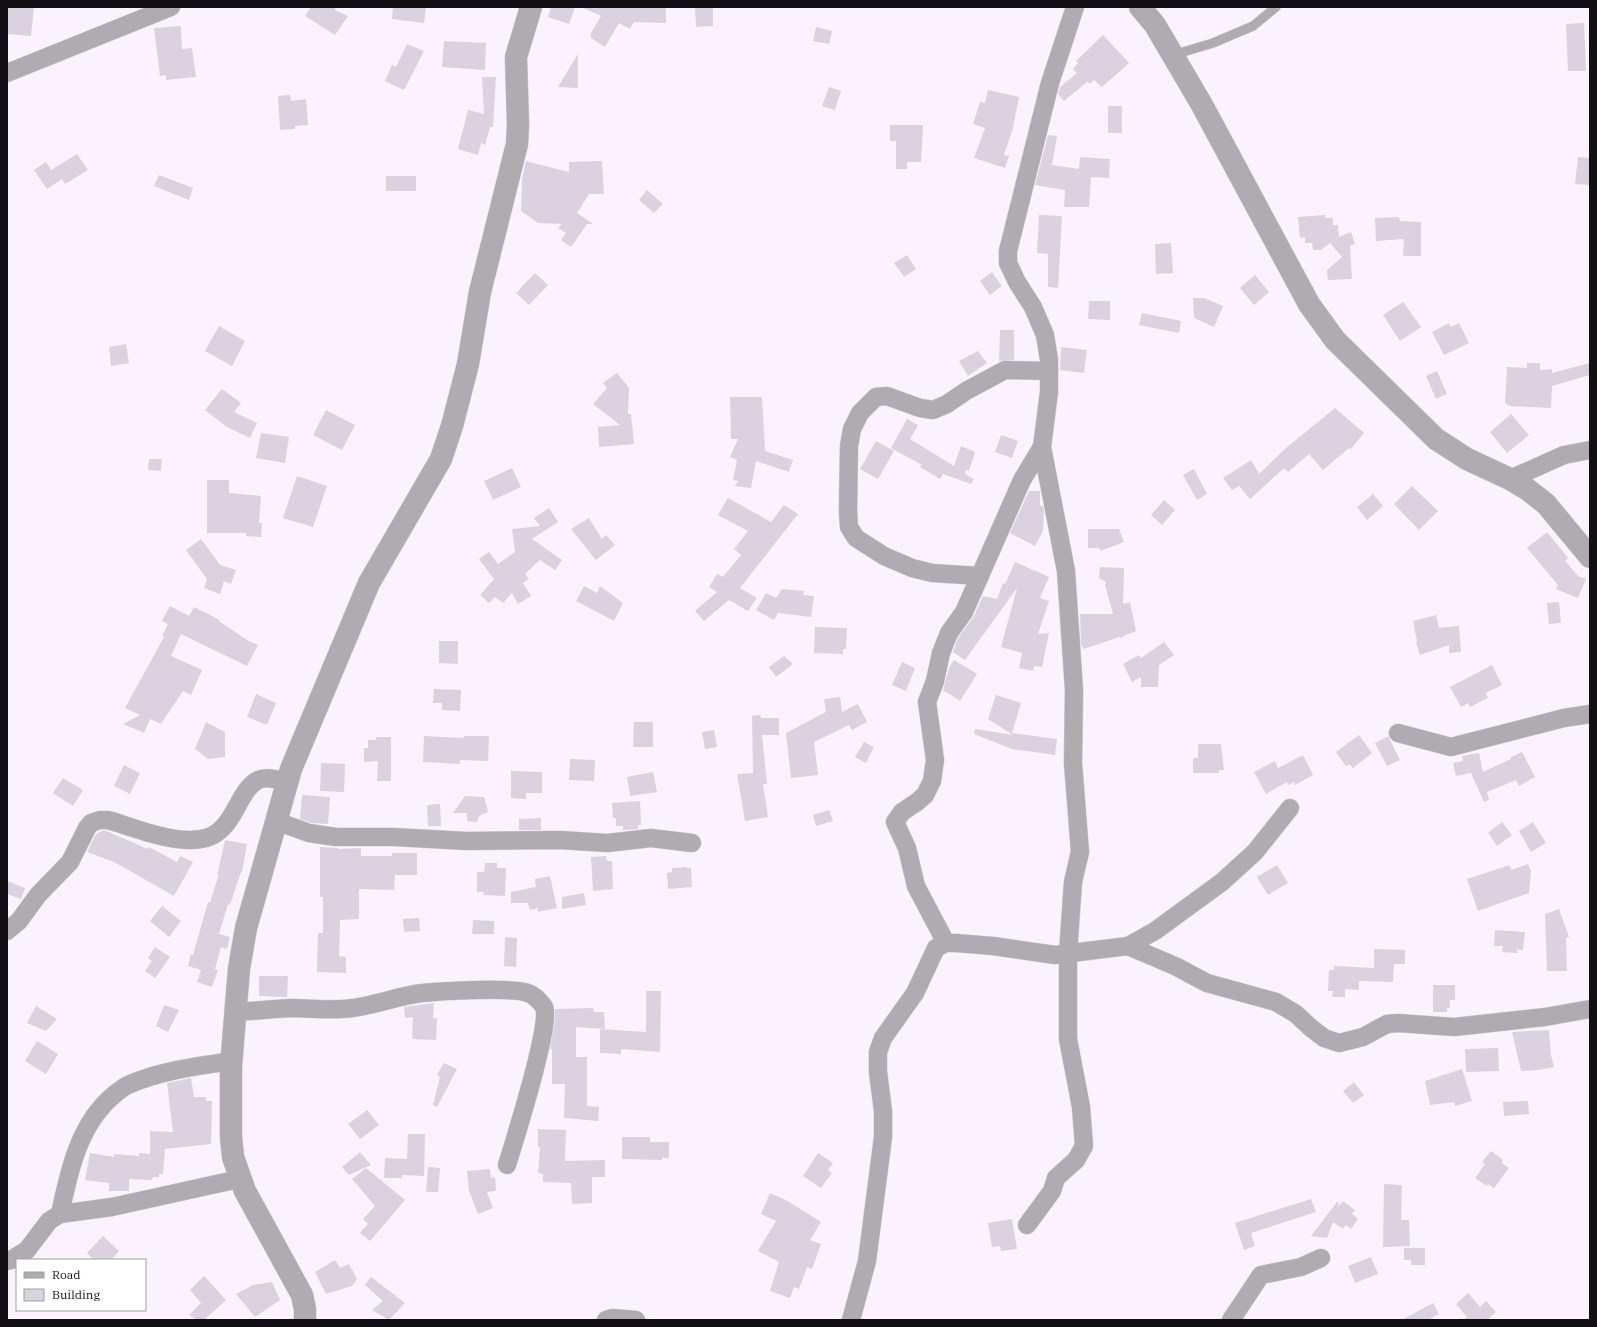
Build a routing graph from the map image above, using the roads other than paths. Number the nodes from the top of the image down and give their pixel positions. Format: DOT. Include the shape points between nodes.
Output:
graph roads {
  1 [pos="171,7"];
  2 [pos="531,7"];
  3 [pos="1075,7"];
  4 [pos="1140,7"];
  5 [pos="1276,7"];
  6 [pos="1173,55"];
  7 [pos="7,73"];
  8 [pos="1049,371"];
  9 [pos="1042,447"];
  10 [pos="1590,450"];
  11 [pos="1510,478"];
  12 [pos="1590,557"];
  13 [pos="980,576"];
  14 [pos="1590,714"];
  15 [pos="1398,733"];
  16 [pos="287,782"];
  17 [pos="1290,808"];
  18 [pos="276,821"];
  19 [pos="692,843"];
  20 [pos="7,931"];
  21 [pos="946,943"];
  22 [pos="1128,946"];
  23 [pos="1068,953"];
  24 [pos="1590,1009"];
  25 [pos="236,1012"];
  26 [pos="232,1061"];
  27 [pos="507,1165"];
  28 [pos="239,1179"];
  29 [pos="60,1214"];
  30 [pos="1027,1225"];
  31 [pos="1321,1258"];
  32 [pos="7,1261"];
  33 [pos="305,1320"];
  34 [pos="606,1320"];
  35 [pos="636,1320"];
  36 [pos="851,1320"];
  37 [pos="1231,1320"];
  1 -- 7 [label="street"];
  2 -- 16 [label="street" via="516,57 517,144 480,292 468,364 452,426 440,459 369,583"];
  3 -- 8 [label="street" via="1050,83 1008,252 1008,263 1033,307 1045,335"];
  4 -- 6 [label="street" via="1155,25"];
  5 -- 6 [label="lane" via="1252,26 1213,43"];
  6 -- 11 [label="street" via="1309,304 1335,340 1436,438 1466,458"];
  8 -- 9 [label="street"];
  8 -- 13 [label="street" via="1005,370 933,410 886,396 876,397 860,413 852,429 849,446 848,511 849,527 856,538 884,556 912,568 932,573"];
  9 -- 13 [label="street" via="1022,480"];
  9 -- 23 [label="street" via="1066,570 1071,626 1074,690 1072,763 1080,852 1073,882"];
  10 -- 11 [label="street" via="1564,455"];
  11 -- 12 [label="street" via="1546,504"];
  13 -- 21 [label="street" via="964,612 944,642 928,699 935,760 932,781 925,795 902,812 895,822 907,848 916,886"];
  14 -- 15 [label="street" via="1564,718 1451,747"];
  16 -- 18 [label="street"];
  16 -- 20 [label="street" via="273,779 258,780 248,789 226,825 208,838 193,841 170,838 108,820 92,823 70,862 38,895 19,922"];
  17 -- 22 [label="street" via="1259,847 1232,875 1155,931"];
  18 -- 19 [label="street" via="309,833 336,837 607,843 651,838"];
  18 -- 25 [label="street" via="246,928 239,969"];
  21 -- 23 [label="street" via="993,946 1046,954"];
  21 -- 36 [label="street" via="936,948 915,993 883,1038 878,1052 883,1137 867,1261"];
  22 -- 23 [label="street"];
  22 -- 24 [label="street" via="1176,966 1207,983 1276,1002 1296,1014 1324,1038 1339,1042 1363,1036 1387,1024 1454,1027 1545,1017"];
  23 -- 30 [label="street" via="1068,1039 1081,1107 1084,1146 1076,1160 1056,1178 1052,1191"];
  25 -- 26 [label="street"];
  25 -- 27 [label="street" via="364,1007 422,993 528,993 544,1007 545,1019 536,1065"];
  26 -- 28 [label="street" via="231,1137"];
  26 -- 29 [label="street" via="191,1067 126,1086 106,1102 89,1123 81,1141"];
  28 -- 29 [label="street" via="112,1207"];
  28 -- 33 [label="street" via="302,1295"];
  29 -- 32 [label="street" via="49,1221 27,1250"];
  31 -- 37 [label="street" via="1301,1267 1261,1275"];
  34 -- 35 [label="street"];
}
